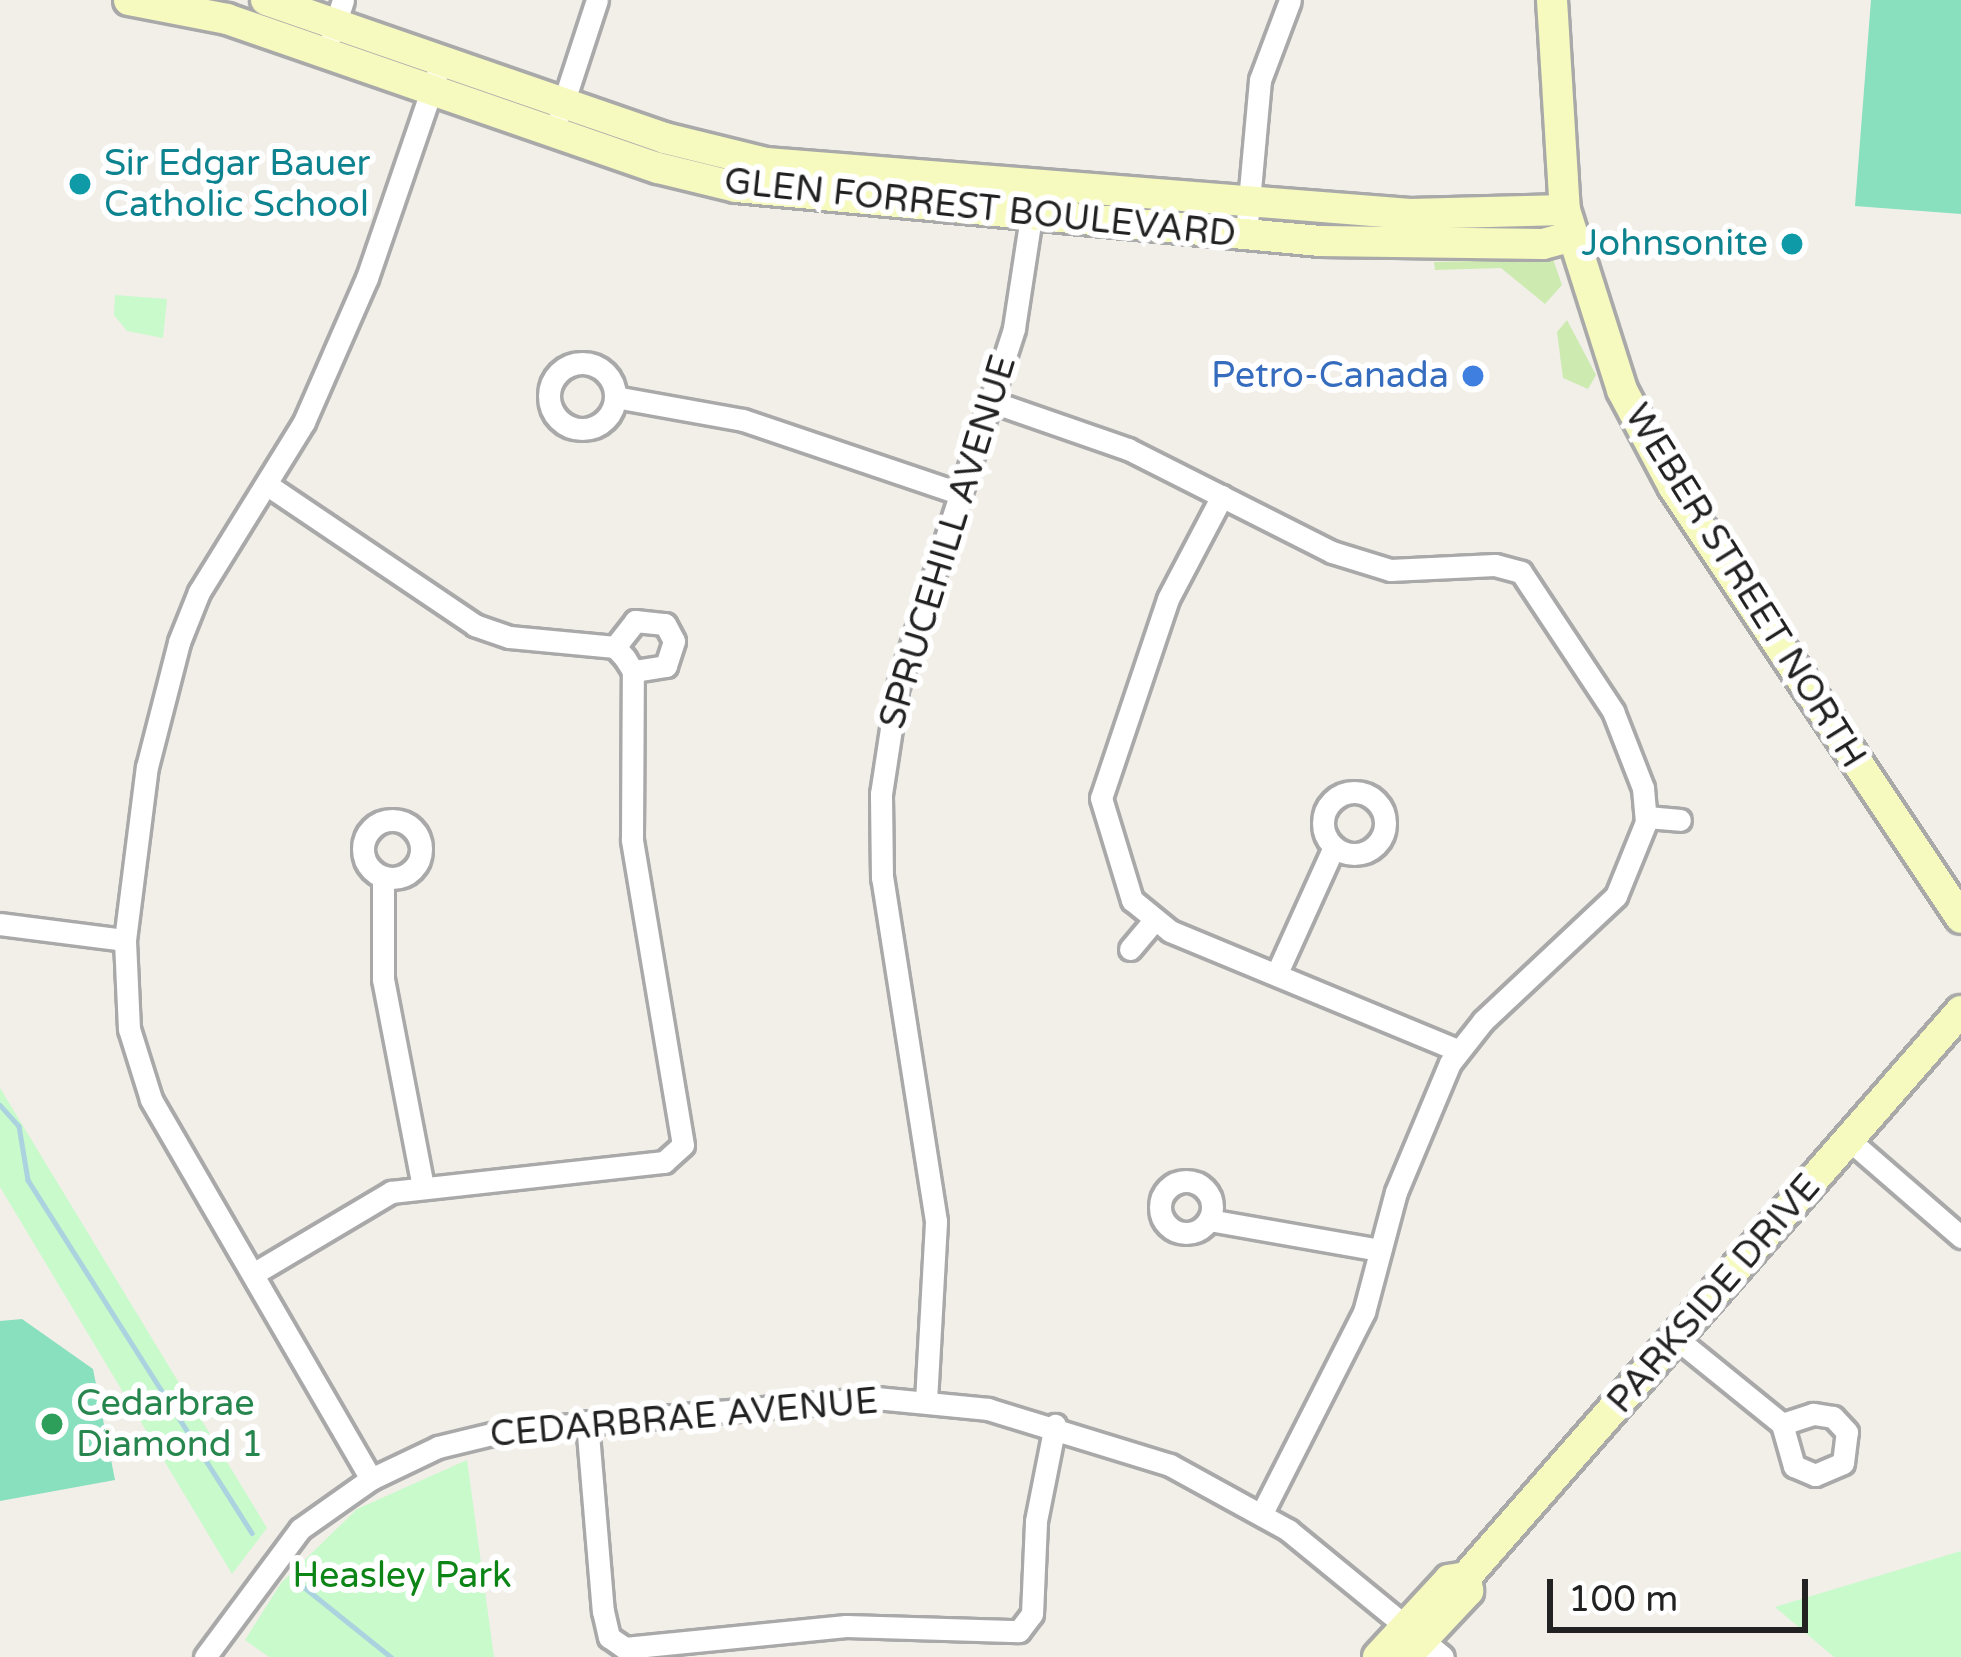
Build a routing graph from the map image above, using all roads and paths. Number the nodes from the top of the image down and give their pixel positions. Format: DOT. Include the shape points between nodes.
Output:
graph roads {
  1 [pos="129,0"];
  2 [pos="597,0"];
  3 [pos="1290,0"];
  4 [pos="1555,6"];
  5 [pos="271,12"];
  6 [pos="335,25"];
  7 [pos="442,60"];
  8 [pos="432,89"];
  9 [pos="559,116"];
  10 [pos="1034,185"];
  11 [pos="1248,202"];
  12 [pos="1032,218"];
  13 [pos="1567,224"];
  14 [pos="1246,234"];
  15 [pos="615,397"];
  16 [pos="989,401"];
  17 [pos="269,486"];
  18 [pos="959,493"];
  19 [pos="1222,496"];
  20 [pos="614,647"];
  21 [pos="633,671"];
  22 [pos="1647,817"];
  23 [pos="1680,820"];
  24 [pos="1334,847"];
  25 [pos="383,878"];
  26 [pos="1961,918"];
  27 [pos="1152,922"];
  28 [pos="0,924"];
  29 [pos="125,940"];
  30 [pos="1130,949"];
  31 [pos="1277,973"];
  32 [pos="1961,1011"];
  33 [pos="1458,1050"];
  34 [pos="1848,1139"];
  35 [pos="423,1186"];
  36 [pos="1209,1220"];
  37 [pos="1961,1237"];
  38 [pos="1380,1250"];
  39 [pos="253,1274"];
  40 [pos="1677,1339"];
  41 [pos="926,1401"];
  42 [pos="587,1422"];
  43 [pos="1782,1424"];
  44 [pos="1055,1425"];
  45 [pos="371,1479"];
  46 [pos="1262,1513"];
  47 [pos="1420,1645"];
  48 [pos="206,1657"];
  49 [pos="1378,1657"];
  1 -- 5 [label="street, GLEN FORREST BOULEVARD"];
  2 -- 9 [label="street"];
  3 -- 11 [label="street" via="1263,62"];
  4 -- 13 [label="street, WEBER STREET NORTH"];
  5 -- 6 [label="street, GLEN FORREST BOULEVARD"];
  6 -- 7 [label="street, GLEN FORREST BOULEVARD"];
  6 -- 8 [label="street, GLEN FORREST BOULEVARD"];
  7 -- 8 [label="street"];
  7 -- 9 [label="street, GLEN FORREST BOULEVARD"];
  8 -- 9 [label="street, GLEN FORREST BOULEVARD"];
  8 -- 17 [label="street" via="367,278"];
  9 -- 10 [label="street, GLEN FORREST BOULEVARD" via="766,163"];
  9 -- 12 [label="street, GLEN FORREST BOULEVARD" via="736,188"];
  10 -- 11 [label="street, GLEN FORREST BOULEVARD"];
  10 -- 12 [label="street, SPRUCEHILL AVENUE"];
  11 -- 13 [label="street, GLEN FORREST BOULEVARD"];
  11 -- 14 [label="street"];
  12 -- 14 [label="street, GLEN FORREST BOULEVARD"];
  12 -- 16 [label="street, SPRUCEHILL AVENUE" via="1021,300"];
  13 -- 14 [label="street, GLEN FORREST BOULEVARD" via="1421,245"];
  13 -- 26 [label="street, WEBER STREET NORTH" via="1613,368 1673,486"];
  15 -- 18 [label="street" via="743,420"];
  16 -- 18 [label="street, SPRUCEHILL AVENUE"];
  16 -- 19 [label="street" via="1128,448"];
  17 -- 20 [label="street" via="475,625 509,637"];
  17 -- 29 [label="street" via="199,592 160,703"];
  18 -- 41 [label="street, SPRUCEHILL AVENUE" via="897,689 878,847 936,1221"];
  19 -- 22 [label="street" via="1382,568 1521,572 1613,711"];
  19 -- 27 [label="street" via="1168,599 1101,798 1132,900"];
  20 -- 21 [label="street"];
  20 -- 21 [label="street" via="635,621 665,624 674,640 666,666"];
  21 -- 35 [label="street" via="632,839 683,1145 664,1162"];
  22 -- 23 [label="street"];
  22 -- 33 [label="street" via="1612,902"];
  24 -- 31 [label="street"];
  25 -- 35 [label="street" via="382,979"];
  27 -- 30 [label="street"];
  27 -- 31 [label="street"];
  28 -- 29 [label="street"];
  29 -- 39 [label="street" via="136,1062 171,1138"];
  31 -- 33 [label="street"];
  32 -- 34 [label="street, PARKSIDE DRIVE"];
  33 -- 38 [label="street" via="1414,1138"];
  34 -- 37 [label="street"];
  34 -- 40 [label="street, PARKSIDE DRIVE"];
  35 -- 39 [label="street" via="372,1198"];
  36 -- 38 [label="street"];
  38 -- 46 [label="street" via="1349,1346"];
  39 -- 45 [label="street"];
  40 -- 43 [label="street"];
  40 -- 47 [label="street, PARKSIDE DRIVE" via="1466,1577 1468,1591"];
  41 -- 42 [label="street, CEDARBRAE AVENUE" via="820,1400"];
  41 -- 44 [label="street, CEDARBRAE AVENUE"];
  42 -- 44 [label="street" via="603,1611 609,1637 626,1648 846,1626 1019,1631 1032,1614 1036,1521"];
  42 -- 45 [label="street, CEDARBRAE AVENUE" via="455,1442"];
  44 -- 46 [label="street, CEDARBRAE AVENUE" via="1150,1456"];
  45 -- 48 [label="street, CEDARBRAE AVENUE" via="289,1542"];
  46 -- 47 [label="street, CEDARBRAE AVENUE"];
  47 -- 49 [label="street, PARKSIDE DRIVE"];
}
